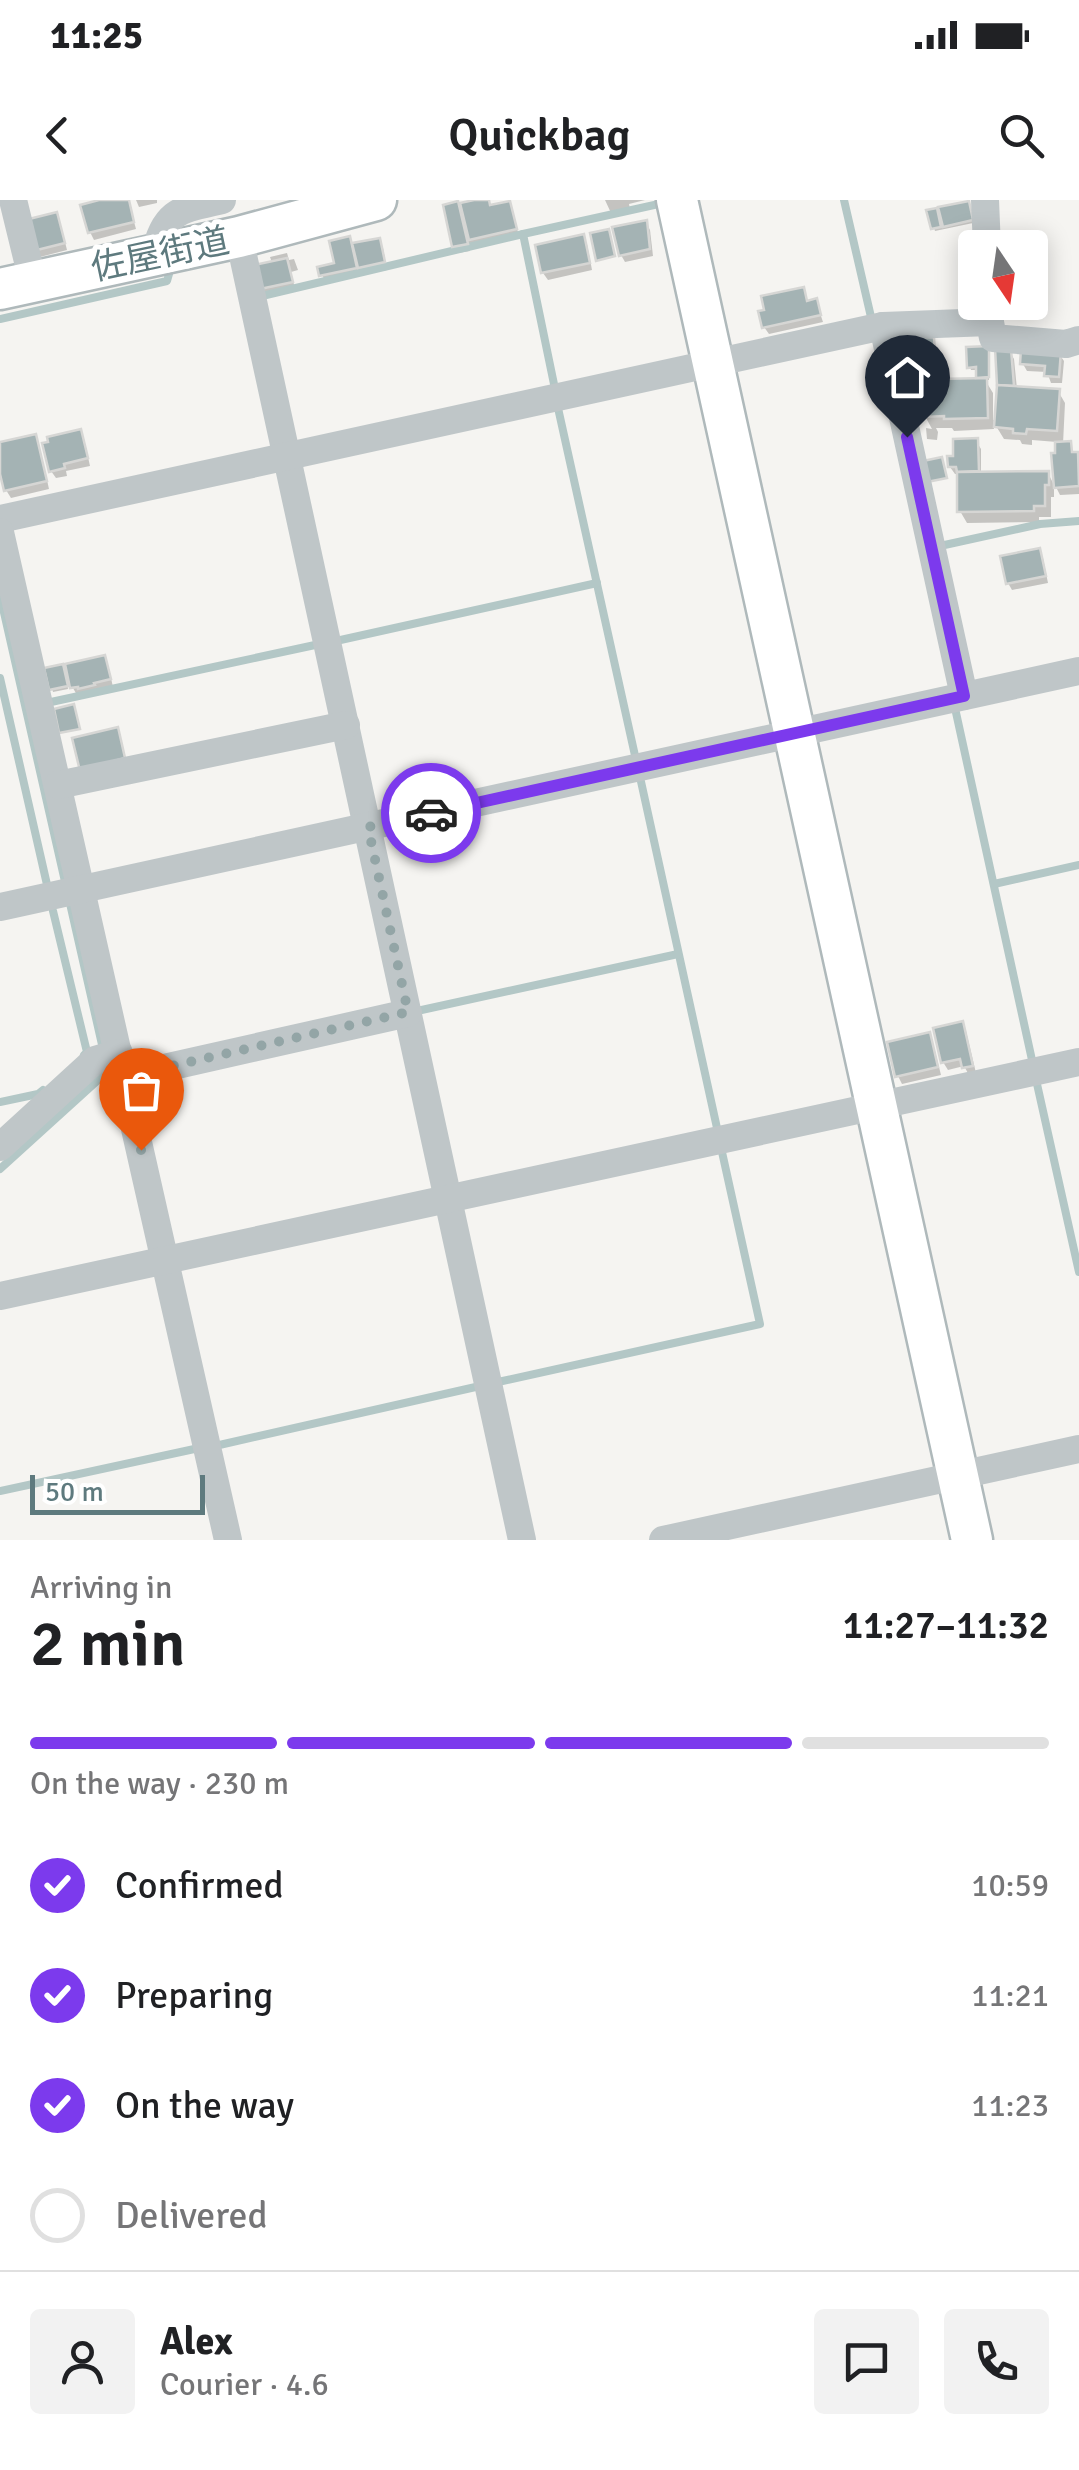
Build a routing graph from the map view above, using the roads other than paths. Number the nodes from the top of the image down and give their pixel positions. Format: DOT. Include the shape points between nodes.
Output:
graph roads {
  1 [pos="14,200"];
  2 [pos="222,200"];
  3 [pos="376,200"];
  4 [pos="677,200"];
  5 [pos="985,200"];
  6 [pos="986,230"];
  7 [pos="240,237"];
  8 [pos="154,256"];
  9 [pos="17,286"];
  10 [pos="958,316"];
  11 [pos="990,320"];
  12 [pos="883,326"];
  13 [pos="1079,340"];
  14 [pos="712,364"];
  15 [pos="287,456"];
  16 [pos="0,519"];
  17 [pos="0,532"];
  18 [pos="1079,671"];
  19 [pos="964,696"];
  20 [pos="346,725"];
  21 [pos="794,734"];
  22 [pos="58,785"];
  23 [pos="368,827"];
  24 [pos="72,891"];
  25 [pos="0,907"];
  26 [pos="408,1012"];
  27 [pos="113,1061"];
  28 [pos="1079,1062"];
  29 [pos="876,1106"];
  30 [pos="0,1147"];
  31 [pos="448,1199"];
  32 [pos="166,1260"];
  33 [pos="0,1296"];
  34 [pos="1079,1448"];
  35 [pos="957,1475"];
  36 [pos="228,1540"];
  37 [pos="522,1540"];
  38 [pos="663,1540"];
  39 [pos="972,1540"];
  1 -- 9 [label="street"];
  2 -- 8 [label="street" via="171,216"];
  3 -- 7 [label="street, 佐屋街道"];
  4 -- 14 [label="street"];
  5 -- 6 [label="street"];
  7 -- 8 [label="street, 佐屋街道"];
  7 -- 15 [label="street"];
  8 -- 9 [label="street, 佐屋街道"];
  10 -- 12 [label="street"];
  11 -- 13 [label="street" via="993,338"];
  12 -- 14 [label="street"];
  12 -- 19 [label="street"];
  14 -- 15 [label="street"];
  14 -- 21 [label="street"];
  15 -- 16 [label="street"];
  15 -- 20 [label="street"];
  17 -- 22 [label="street"];
  18 -- 19 [label="street"];
  19 -- 21 [label="street"];
  20 -- 22 [label="street"];
  20 -- 23 [label="street"];
  21 -- 23 [label="street"];
  21 -- 29 [label="street"];
  22 -- 24 [label="street"];
  23 -- 24 [label="street"];
  23 -- 26 [label="street"];
  24 -- 25 [label="street"];
  24 -- 27 [label="street"];
  26 -- 27 [label="street"];
  26 -- 31 [label="street"];
  27 -- 30 [label="street"];
  27 -- 32 [label="street"];
  28 -- 29 [label="street"];
  29 -- 31 [label="street"];
  29 -- 35 [label="street"];
  31 -- 32 [label="street"];
  31 -- 37 [label="street"];
  32 -- 33 [label="street"];
  32 -- 36 [label="street"];
  34 -- 35 [label="street"];
  35 -- 38 [label="street"];
  35 -- 39 [label="street"];
}
